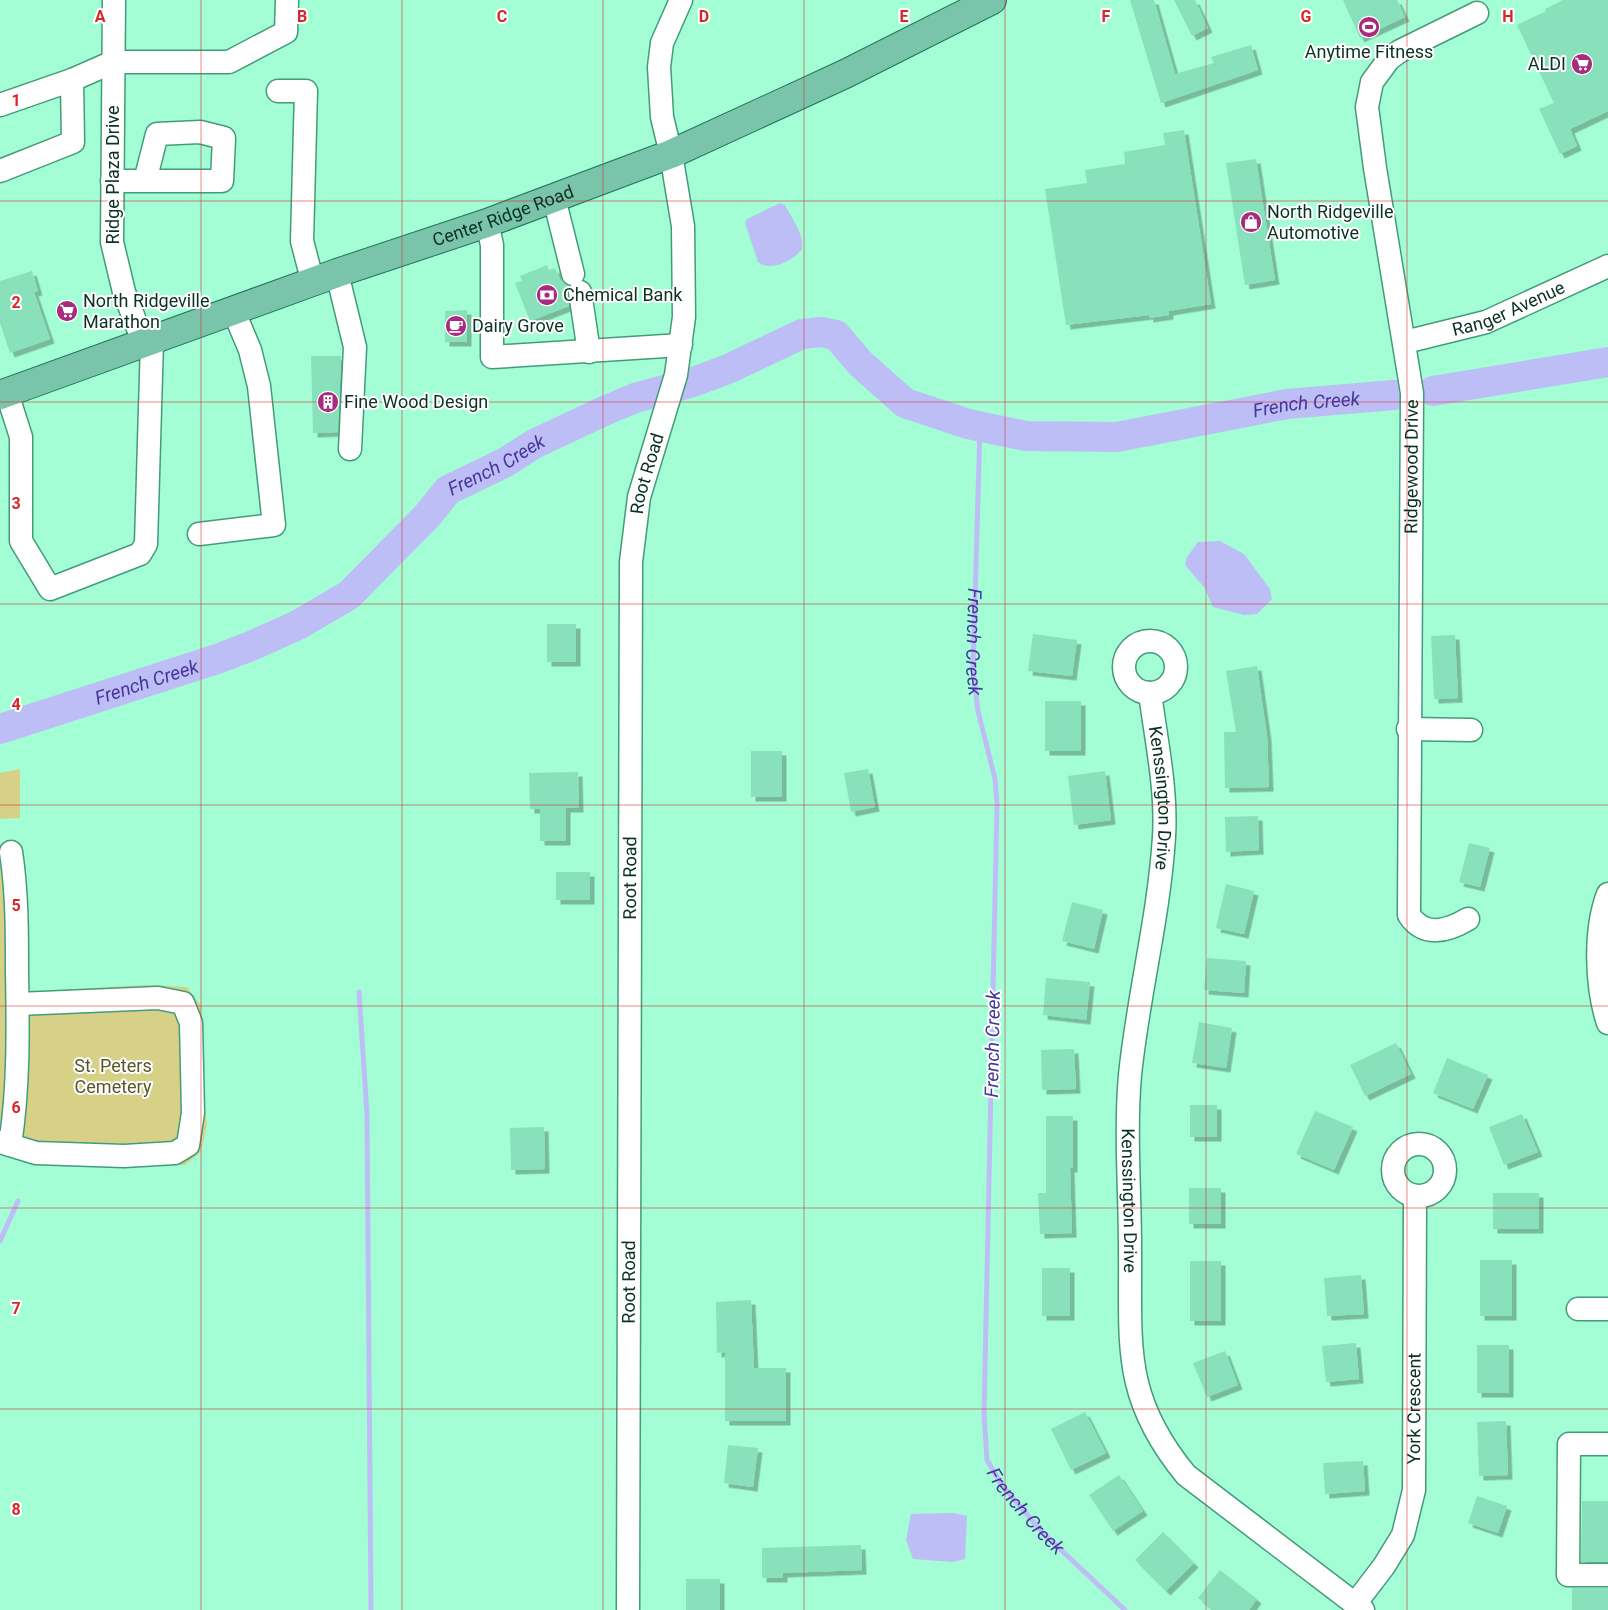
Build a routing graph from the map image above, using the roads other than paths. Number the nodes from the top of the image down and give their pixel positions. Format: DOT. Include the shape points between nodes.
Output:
graph roads {
  1 [pos="114,0"];
  2 [pos="287,0"];
  3 [pos="681,0"];
  4 [pos="992,0"];
  5 [pos="1477,13"];
  6 [pos="113,62"];
  7 [pos="72,80"];
  8 [pos="278,92"];
  9 [pos="0,105"];
  10 [pos="671,154"];
  11 [pos="0,171"];
  12 [pos="112,181"];
  13 [pos="145,181"];
  14 [pos="554,198"];
  15 [pos="487,223"];
  16 [pos="1608,266"];
  17 [pos="325,278"];
  18 [pos="234,312"];
  19 [pos="1405,342"];
  20 [pos="148,343"];
  21 [pos="681,345"];
  22 [pos="589,352"];
  23 [pos="4,394"];
  24 [pos="350,448"];
  25 [pos="199,534"];
  26 [pos="1150,693"];
  27 [pos="1408,729"];
  28 [pos="1471,730"];
  29 [pos="11,852"];
  30 [pos="1608,894"];
  31 [pos="1468,919"];
  32 [pos="1604,951"];
  33 [pos="18,1004"];
  34 [pos="1608,1023"];
  35 [pos="5,1143"];
  36 [pos="1415,1196"];
  37 [pos="1578,1309"];
  38 [pos="1608,1309"];
  39 [pos="1608,1444"];
  40 [pos="1608,1575"];
  41 [pos="1359,1607"];
  42 [pos="628,1610"];
  1 -- 6 [label="street, Ridge Plaza Drive"];
  2 -- 6 [label="street" via="286,32 229,62"];
  3 -- 10 [label="street, Root Road" via="662,44 659,67 662,117"];
  4 -- 10 [label="main road, Center Ridge Road" via="845,74"];
  5 -- 19 [label="street, Ridgewood Drive" via="1389,59 1368,93 1375,168"];
  6 -- 7 [label="street"];
  6 -- 12 [label="street, Ridge Plaza Drive"];
  7 -- 9 [label="street"];
  7 -- 11 [label="street" via="72,142"];
  8 -- 17 [label="street" via="306,91 302,241"];
  10 -- 14 [label="main road, Center Ridge Road"];
  10 -- 21 [label="street, Root Road" via="685,256"];
  12 -- 13 [label="street"];
  12 -- 20 [label="street, Ridge Plaza Drive" via="114,252 124,292"];
  14 -- 15 [label="main road, Center Ridge Road"];
  14 -- 22 [label="street" via="577,283"];
  15 -- 17 [label="main road, Center Ridge Road"];
  15 -- 22 [label="street" via="492,245 492,357"];
  16 -- 19 [label="street, Ranger Avenue" via="1486,322"];
  17 -- 18 [label="main road, Center Ridge Road"];
  17 -- 24 [label="street" via="355,347"];
  18 -- 20 [label="main road, Center Ridge Road"];
  18 -- 25 [label="street" via="250,350 259,386 274,525"];
  19 -- 27 [label="street, Ridgewood Drive" via="1413,423"];
  20 -- 23 [label="main road, Center Ridge Road"];
  20 -- 23 [label="street" via="144,550 50,589 21,541 21,437"];
  21 -- 22 [label="street"];
  21 -- 42 [label="street, Root Road" via="668,406 639,497 631,562"];
  26 -- 41 [label="street, Kenssington Drive" via="1164,827 1129,1096 1131,1340 1137,1389 1148,1420 1186,1474"];
  27 -- 28 [label="street"];
  27 -- 31 [label="street, Ridgewood Drive" via="1409,915 1414,924 1438,932"];
  29 -- 33 [label="street" via="16,882"];
  30 -- 32 [label="street" via="1602,916"];
  32 -- 34 [label="street" via="1602,1001"];
  33 -- 35 [label="street" via="16,1108"];
  33 -- 35 [label="street" via="158,998 183,1003 191,1023 193,1113 188,1145 175,1153 124,1156 36,1153"];
  36 -- 41 [label="street, York Crescent" via="1414,1490 1403,1535"];
  37 -- 38 [label="street"];
  39 -- 40 [label="street" via="1569,1444 1568,1575"];
}
